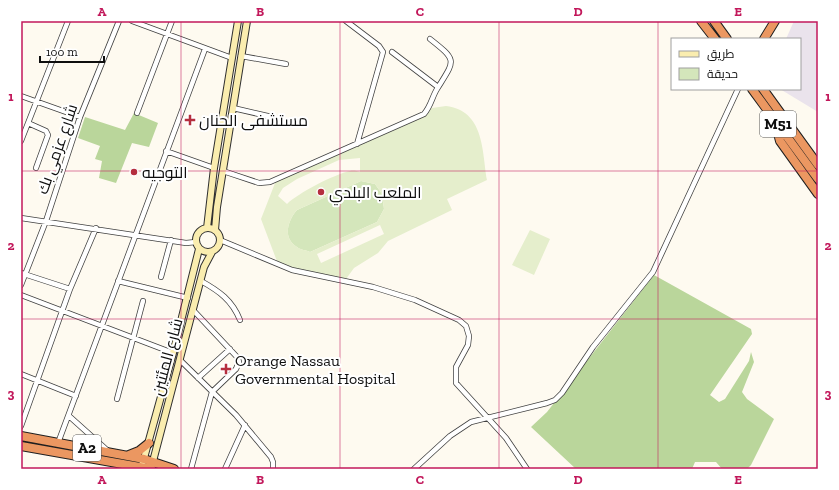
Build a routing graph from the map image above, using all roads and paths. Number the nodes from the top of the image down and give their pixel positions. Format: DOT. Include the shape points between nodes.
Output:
graph roads {
  1 [pos="68,21"];
  2 [pos="118,21"];
  3 [pos="132,21"];
  4 [pos="172,21"];
  5 [pos="238,21"];
  6 [pos="247,21"];
  7 [pos="346,21"];
  8 [pos="701,21"];
  9 [pos="714,21"];
  10 [pos="775,21"];
  11 [pos="780,21"];
  12 [pos="167,34"];
  13 [pos="714,38"];
  14 [pos="726,38"];
  15 [pos="765,38"];
  16 [pos="771,38"];
  17 [pos="430,39"];
  18 [pos="205,49"];
  19 [pos="392,52"];
  20 [pos="241,56"];
  21 [pos="232,58"];
  22 [pos="286,64"];
  23 [pos="438,87"];
  24 [pos="738,90"];
  25 [pos="753,90"];
  26 [pos="764,90"];
  27 [pos="21,96"];
  28 [pos="35,101"];
  29 [pos="233,108"];
  30 [pos="137,113"];
  31 [pos="80,117"];
  32 [pos="272,117"];
  33 [pos="775,119"];
  34 [pos="28,123"];
  35 [pos="219,135"];
  36 [pos="228,136"];
  37 [pos="21,141"];
  38 [pos="357,144"];
  39 [pos="166,151"];
  40 [pos="818,165"];
  41 [pos="36,168"];
  42 [pos="214,168"];
  43 [pos="223,171"];
  44 [pos="818,179"];
  45 [pos="818,194"];
  46 [pos="21,218"];
  47 [pos="46,221"];
  48 [pos="96,228"];
  49 [pos="207,228"];
  50 [pos="215,230"];
  51 [pos="137,235"];
  52 [pos="171,240"];
  53 [pos="220,240"];
  54 [pos="197,245"];
  55 [pos="212,252"];
  56 [pos="23,274"];
  57 [pos="161,277"];
  58 [pos="118,281"];
  59 [pos="201,282"];
  60 [pos="21,285"];
  61 [pos="70,289"];
  62 [pos="21,295"];
  63 [pos="188,298"];
  64 [pos="143,301"];
  65 [pos="193,310"];
  66 [pos="62,311"];
  67 [pos="240,320"];
  68 [pos="101,326"];
  69 [pos="134,338"];
  70 [pos="230,349"];
  71 [pos="174,353"];
  72 [pos="180,360"];
  73 [pos="21,374"];
  74 [pos="198,378"];
  75 [pos="38,381"];
  76 [pos="212,392"];
  77 [pos="76,396"];
  78 [pos="117,399"];
  79 [pos="69,416"];
  80 [pos="489,418"];
  81 [pos="245,425"];
  82 [pos="21,426"];
  83 [pos="21,436"];
  84 [pos="58,443"];
  85 [pos="149,443"];
  86 [pos="21,446"];
  87 [pos="108,451"];
  88 [pos="128,455"];
  89 [pos="143,465"];
  90 [pos="152,466"];
  91 [pos="174,469"];
  92 [pos="191,469"];
  93 [pos="225,469"];
  94 [pos="272,469"];
  95 [pos="414,469"];
  96 [pos="527,469"];
  1 -- 28 [label="street"];
  2 -- 31 [label="street, شارع عزمي بك"];
  3 -- 12 [label="street"];
  4 -- 12 [label="street"];
  5 -- 21 [label="street"];
  6 -- 20 [label="street"];
  7 -- 38 [label="street" via="379,46 382,52"];
  8 -- 13 [label="highway"];
  9 -- 14 [label="highway"];
  10 -- 15 [label="highway"];
  11 -- 16 [label="highway"];
  12 -- 18 [label="street"];
  12 -- 30 [label="street"];
  17 -- 23 [label="street" via="448,53 451,61 450,70"];
  18 -- 21 [label="street"];
  18 -- 39 [label="street"];
  19 -- 23 [label="street"];
  20 -- 22 [label="street"];
  20 -- 29 [label="street"];
  21 -- 35 [label="street"];
  23 -- 38 [label="street" via="424,114"];
  24 -- 80 [label="street" via="653,272 593,347 562,393 547,403"];
  25 -- 33 [label="highway, M51"];
  26 -- 40 [label="highway, M51"];
  27 -- 28 [label="street"];
  28 -- 31 [label="street"];
  28 -- 34 [label="street"];
  29 -- 32 [label="street"];
  29 -- 36 [label="street"];
  31 -- 47 [label="street, شارع عزمي بك"];
  33 -- 44 [label="highway, M51"];
  33 -- 45 [label="highway" via="780,141"];
  34 -- 37 [label="street"];
  34 -- 41 [label="street" via="48,133"];
  35 -- 36 [label="street"];
  35 -- 42 [label="street"];
  36 -- 43 [label="street"];
  38 -- 43 [label="street" via="268,183 260,183"];
  39 -- 42 [label="street"];
  39 -- 51 [label="street"];
  42 -- 49 [label="street"];
  43 -- 50 [label="street"];
  46 -- 47 [label="street"];
  47 -- 48 [label="street"];
  47 -- 56 [label="street, شارع عزمي بك"];
  48 -- 51 [label="street"];
  48 -- 61 [label="street"];
  49 -- 50 [label="street"];
  49 -- 54 [label="street" via="200,231"];
  50 -- 53 [label="street"];
  51 -- 52 [label="street"];
  51 -- 58 [label="street"];
  52 -- 54 [label="street"];
  52 -- 57 [label="street"];
  53 -- 55 [label="street" via="218,248"];
  53 -- 80 [label="street" via="292,270 373,287 415,300 459,320 466,326 469,336 468,345 456,367 455,378 460,388"];
  54 -- 55 [label="street" via="206,253"];
  54 -- 63 [label="street, شارع المئتين"];
  55 -- 59 [label="street, شارع المئتين" via="204,267"];
  56 -- 60 [label="street, شارع عزمي بك"];
  56 -- 61 [label="street"];
  58 -- 63 [label="street"];
  58 -- 68 [label="street"];
  59 -- 65 [label="street, شارع المئتين"];
  59 -- 67 [label="street" via="223,294 233,305"];
  61 -- 66 [label="street"];
  62 -- 66 [label="street"];
  63 -- 71 [label="street, شارع المئتين"];
  64 -- 69 [label="street"];
  65 -- 70 [label="street"];
  65 -- 72 [label="street, شارع المئتين"];
  66 -- 68 [label="street"];
  66 -- 75 [label="street"];
  68 -- 69 [label="street"];
  68 -- 77 [label="street"];
  69 -- 71 [label="street"];
  69 -- 78 [label="street"];
  70 -- 74 [label="street"];
  70 -- 76 [label="street" via="238,358 238,365"];
  71 -- 85 [label="street, شارع المئتين"];
  72 -- 74 [label="street"];
  72 -- 90 [label="street, شارع المئتين"];
  73 -- 75 [label="street"];
  74 -- 76 [label="street"];
  75 -- 77 [label="street"];
  75 -- 82 [label="street"];
  76 -- 81 [label="street"];
  76 -- 92 [label="street"];
  77 -- 79 [label="street"];
  79 -- 84 [label="street"];
  79 -- 87 [label="street"];
  80 -- 95 [label="street" via="471,422 458,430"];
  80 -- 96 [label="street" via="511,444"];
  81 -- 93 [label="street"];
  81 -- 94 [label="street" via="271,456"];
  83 -- 84 [label="highway, A2"];
  84 -- 87 [label="highway, A2"];
  85 -- 88 [label="highway"];
  85 -- 89 [label="street, شارع المئتين"];
  86 -- 89 [label="highway, A2"];
  87 -- 88 [label="highway, A2"];
  88 -- 89 [label="highway, A2"];
  89 -- 90 [label="highway, A2"];
  90 -- 91 [label="highway, A2"];
}
